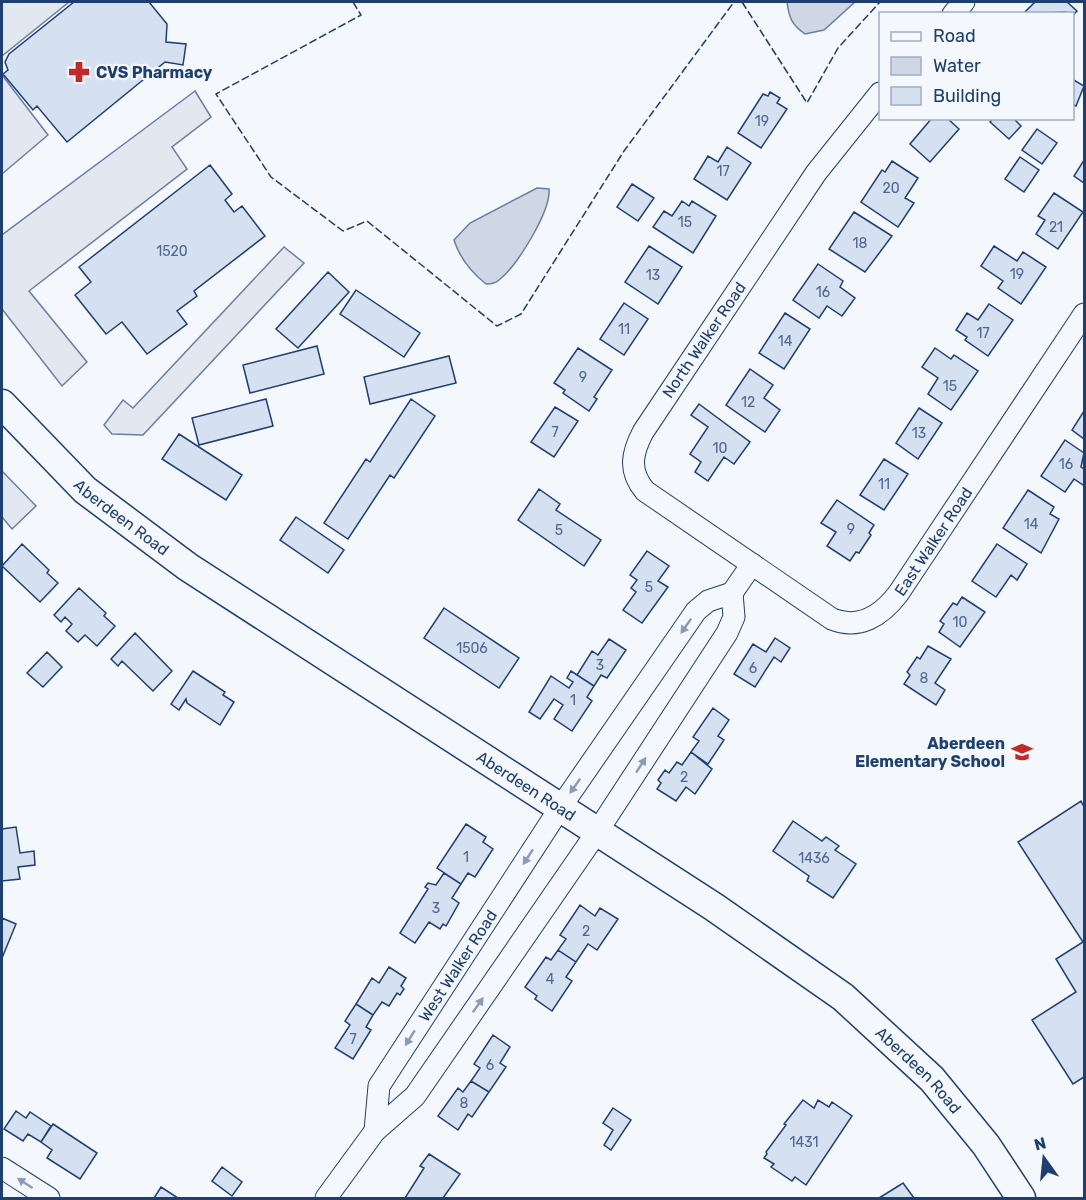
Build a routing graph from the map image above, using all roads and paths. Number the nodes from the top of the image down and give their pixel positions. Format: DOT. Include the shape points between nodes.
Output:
graph roads {
  1 [pos="879,94"];
  2 [pos="1084,314"];
  3 [pos="2,404"];
  4 [pos="752,564"];
  5 [pos="732,593"];
  6 [pos="560,808"];
  7 [pos="597,832"];
  8 [pos="375,1131"];
  9 [pos="2,1168"];
  10 [pos="49,1198"];
  11 [pos="326,1198"];
  12 [pos="1021,1198"];
  1 -- 4 [label="street, North Walker Road" via="816,173 643,432 632,459 635,478 645,491"];
  2 -- 4 [label="street, East Walker Road" via="885,609 867,621 840,622"];
  3 -- 6 [label="main road, Aberdeen Road" via="85,490 131,526"];
  4 -- 5 [label="street"];
  5 -- 6 [label="street, one-way" via="696,611"];
  7 -- 5 [label="street, one-way" via="727,633 734,617"];
  6 -- 7 [label="main road, Aberdeen Road"];
  6 -- 8 [label="street, West Walker Road, one-way" via="380,1086"];
  8 -- 7 [label="street, West Walker Road, one-way" via="415,1096"];
  7 -- 12 [label="main road, Aberdeen Road" via="786,955 869,1019 959,1110"];
  8 -- 11 [label="street, West Walker Road"];
  10 -- 9 [label="street, one-way"];
}
